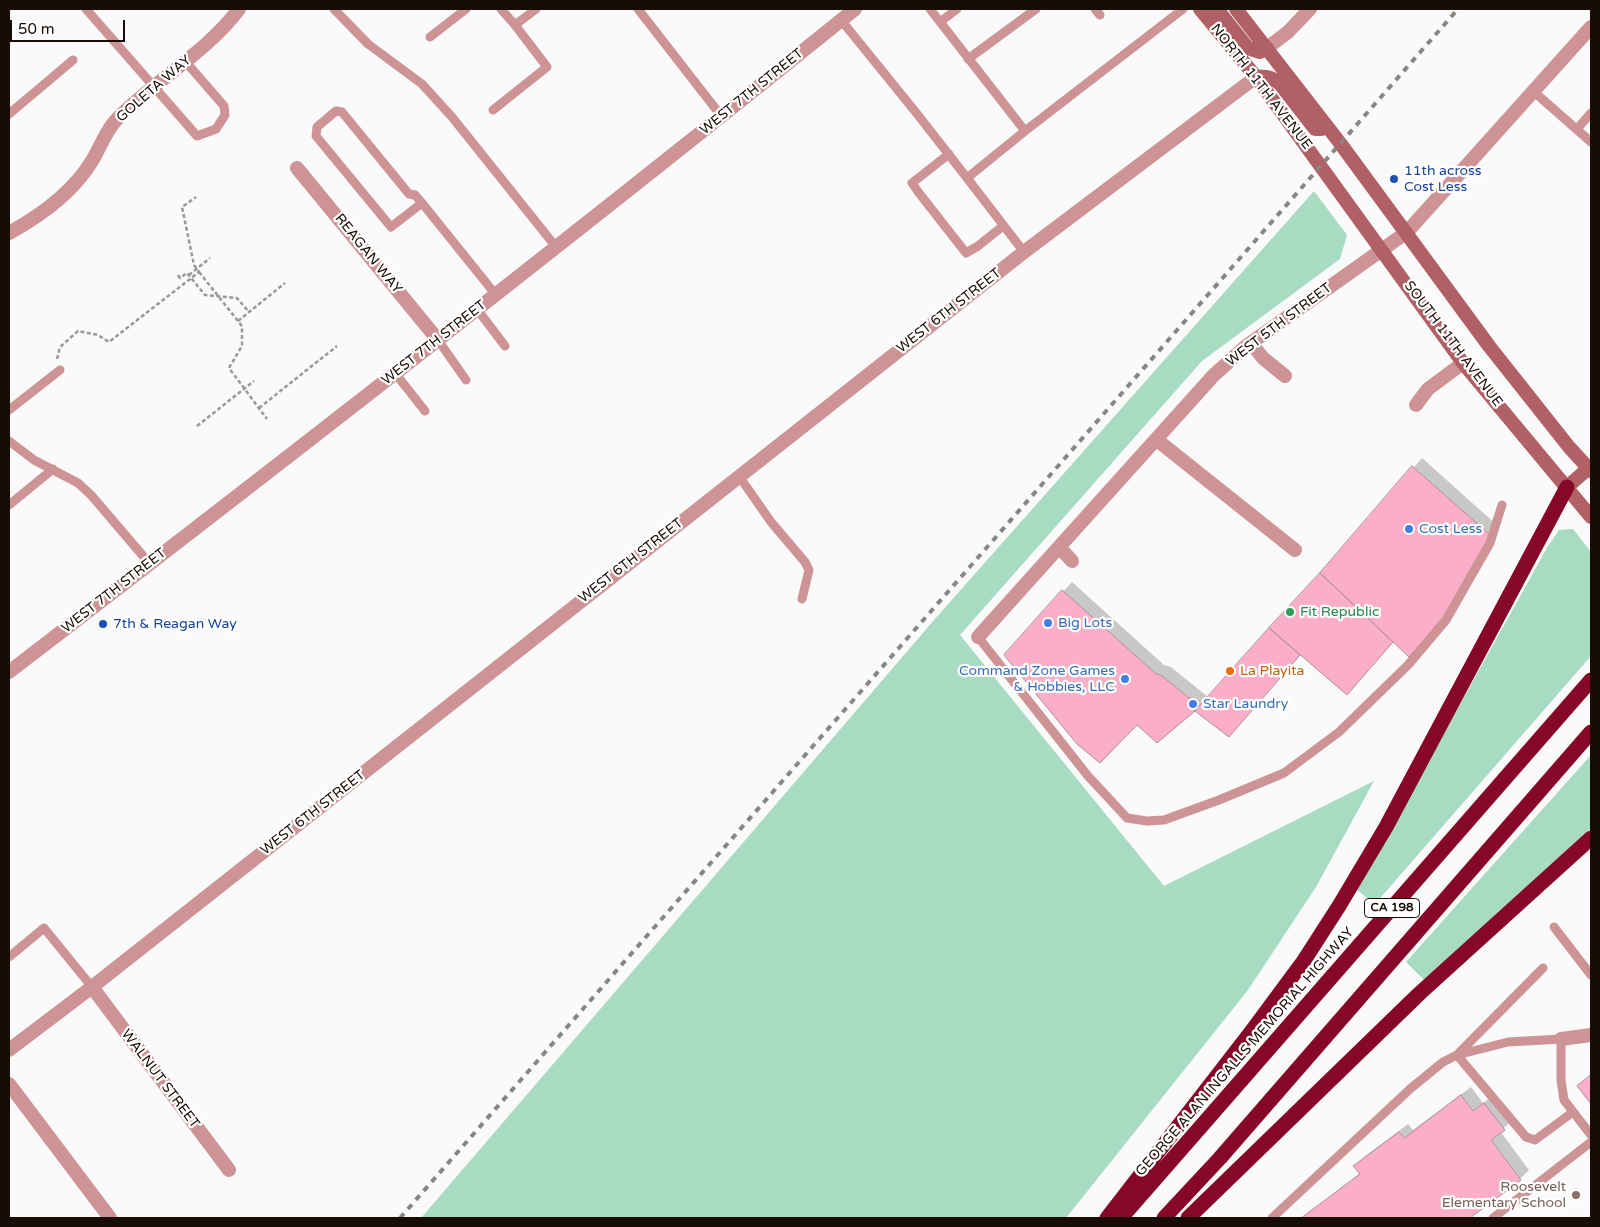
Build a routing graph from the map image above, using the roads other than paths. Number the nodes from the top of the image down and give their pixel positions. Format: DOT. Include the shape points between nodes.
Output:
graph roads {
  1 [pos="86,9"];
  2 [pos="239,9"];
  3 [pos="334,9"];
  4 [pos="466,9"];
  5 [pos="501,9"];
  6 [pos="536,9"];
  7 [pos="638,9"];
  8 [pos="855,9"];
  9 [pos="930,9"];
  10 [pos="957,9"];
  11 [pos="1036,9"];
  12 [pos="1183,9"];
  13 [pos="1200,9"];
  14 [pos="1217,9"];
  15 [pos="1236,9"];
  16 [pos="1310,9"];
  17 [pos="841,20"];
  18 [pos="940,22"];
  19 [pos="515,26"];
  20 [pos="1591,27"];
  21 [pos="430,37"];
  22 [pos="1267,48"];
  23 [pos="968,59"];
  24 [pos="72,60"];
  25 [pos="185,61"];
  26 [pos="1256,77"];
  27 [pos="154,86"];
  28 [pos="1533,91"];
  29 [pos="493,110"];
  30 [pos="9,114"];
  31 [pos="1591,114"];
  32 [pos="722,116"];
  33 [pos="1327,126"];
  34 [pos="1577,129"];
  35 [pos="1025,131"];
  36 [pos="1591,142"];
  37 [pos="1340,143"];
  38 [pos="949,154"];
  39 [pos="1321,166"];
  40 [pos="297,168"];
  41 [pos="967,178"];
  42 [pos="422,203"];
  43 [pos="1003,226"];
  44 [pos="1406,232"];
  45 [pos="9,233"];
  46 [pos="556,247"];
  47 [pos="1381,250"];
  48 [pos="1024,252"];
  49 [pos="496,294"];
  50 [pos="477,309"];
  51 [pos="438,340"];
  52 [pos="1251,342"];
  53 [pos="505,346"];
  54 [pos="1464,363"];
  55 [pos="60,370"];
  56 [pos="395,374"];
  57 [pos="1285,376"];
  58 [pos="466,380"];
  59 [pos="1416,405"];
  60 [pos="9,410"];
  61 [pos="425,411"];
  62 [pos="1156,440"];
  63 [pos="9,441"];
  64 [pos="53,469"];
  65 [pos="1591,469"];
  66 [pos="739,476"];
  67 [pos="1567,488"];
  68 [pos="9,505"];
  69 [pos="1502,505"];
  70 [pos="1591,517"];
  71 [pos="1059,547"];
  72 [pos="1295,550"];
  73 [pos="1072,561"];
  74 [pos="150,564"];
  75 [pos="802,598"];
  76 [pos="978,637"];
  77 [pos="9,672"];
  78 [pos="1591,680"];
  79 [pos="1591,732"];
  80 [pos="1591,838"];
  81 [pos="1554,927"];
  82 [pos="9,957"];
  83 [pos="1543,968"];
  84 [pos="1591,975"];
  85 [pos="92,988"];
  86 [pos="1591,1036"];
  87 [pos="1561,1040"];
  88 [pos="11,1044"];
  89 [pos="1457,1055"];
  90 [pos="9,1084"];
  91 [pos="1573,1112"];
  92 [pos="1591,1135"];
  93 [pos="1591,1142"];
  94 [pos="229,1170"];
  95 [pos="110,1218"];
  96 [pos="1107,1218"];
  97 [pos="1121,1218"];
  98 [pos="1164,1218"];
  99 [pos="1188,1218"];
  100 [pos="1272,1218"];
  101 [pos="1493,1218"];
  1 -- 27 [label="lane"];
  2 -- 25 [label="street, GOLETA WAY"];
  3 -- 46 [label="lane" via="368,44 422,84"];
  4 -- 21 [label="lane"];
  5 -- 19 [label="lane"];
  6 -- 19 [label="lane"];
  7 -- 32 [label="lane"];
  8 -- 17 [label="street, WEST 7TH STREET"];
  9 -- 18 [label="lane"];
  10 -- 18 [label="lane"];
  11 -- 23 [label="lane"];
  12 -- 35 [label="lane"];
  13 -- 26 [label="main road, NORTH 11TH AVENUE"];
  14 -- 22 [label="main road" via="1248,48 1260,52"];
  15 -- 22 [label="main road, NORTH 11TH AVENUE"];
  16 -- 22 [label="street"];
  17 -- 32 [label="street, WEST 7TH STREET"];
  17 -- 38 [label="lane"];
  18 -- 23 [label="lane"];
  19 -- 29 [label="lane" via="547,67"];
  20 -- 28 [label="street, WEST 5TH STREET"];
  22 -- 33 [label="main road, NORTH 11TH AVENUE"];
  23 -- 35 [label="lane"];
  24 -- 30 [label="lane"];
  25 -- 27 [label="street, GOLETA WAY"];
  25 -- 27 [label="lane" via="224,106 226,115 216,129 197,136"];
  26 -- 33 [label="main road" via="1266,76 1280,84 1315,129"];
  26 -- 39 [label="main road, NORTH 11TH AVENUE"];
  26 -- 48 [label="street, WEST 6TH STREET"];
  27 -- 45 [label="street, GOLETA WAY" via="116,120 91,163 68,191"];
  28 -- 34 [label="lane"];
  28 -- 44 [label="street, WEST 5TH STREET"];
  31 -- 34 [label="lane"];
  32 -- 46 [label="street, WEST 7TH STREET"];
  33 -- 37 [label="main road, NORTH 11TH AVENUE"];
  34 -- 36 [label="lane"];
  35 -- 41 [label="lane"];
  37 -- 44 [label="main road, SOUTH 11TH AVENUE"];
  38 -- 41 [label="lane"];
  38 -- 43 [label="lane" via="912,183 919,194 966,253"];
  39 -- 47 [label="main road, SOUTH 11TH AVENUE"];
  40 -- 51 [label="street, REAGAN WAY"];
  41 -- 43 [label="lane"];
  42 -- 42 [label="lane" via="415,195 409,194 342,112 336,111 317,126 316,136 391,227"];
  42 -- 49 [label="lane"];
  43 -- 48 [label="lane"];
  44 -- 47 [label="street, WEST 5TH STREET"];
  44 -- 65 [label="main road, SOUTH 11TH AVENUE" via="1488,346 1569,447"];
  46 -- 49 [label="street, WEST 7TH STREET"];
  47 -- 52 [label="street, WEST 5TH STREET"];
  47 -- 54 [label="main road, SOUTH 11TH AVENUE"];
  48 -- 66 [label="street, WEST 6TH STREET"];
  49 -- 50 [label="street, WEST 7TH STREET"];
  50 -- 51 [label="street, WEST 7TH STREET"];
  50 -- 53 [label="lane"];
  51 -- 56 [label="street, WEST 7TH STREET"];
  51 -- 58 [label="lane"];
  52 -- 57 [label="street" via="1263,358"];
  52 -- 62 [label="street, WEST 5TH STREET" via="1213,376"];
  54 -- 59 [label="street" via="1428,389"];
  54 -- 67 [label="main road, SOUTH 11TH AVENUE"];
  55 -- 60 [label="lane"];
  56 -- 61 [label="lane"];
  56 -- 74 [label="street, WEST 7TH STREET"];
  62 -- 71 [label="street, WEST 5TH STREET"];
  62 -- 72 [label="street"];
  63 -- 64 [label="lane" via="34,460"];
  64 -- 68 [label="lane"];
  64 -- 74 [label="lane" via="78,483 91,495"];
  65 -- 67 [label="main road"];
  66 -- 75 [label="lane" via="771,522 805,562 809,570"];
  66 -- 85 [label="street, WEST 6TH STREET"];
  67 -- 70 [label="main road, SOUTH 11TH AVENUE"];
  67 -- 96 [label="highway" via="1386,827 1339,906 1303,962 1251,1032"];
  69 -- 76 [label="lane" via="1490,543 1446,620 1408,665 1339,732 1284,774 1164,820 1127,818 1088,776"];
  71 -- 73 [label="street"];
  71 -- 76 [label="street, WEST 5TH STREET"];
  74 -- 77 [label="street, WEST 7TH STREET"];
  78 -- 97 [label="highway, GEORGE ALAN INGALLS MEMORIAL HIGHWAY / CA 198"];
  79 -- 98 [label="highway, CA 198"];
  80 -- 99 [label="highway" via="1420,993"];
  81 -- 84 [label="lane"];
  82 -- 85 [label="lane" via="44,928"];
  83 -- 89 [label="lane"];
  85 -- 88 [label="street, WEST 6TH STREET"];
  85 -- 94 [label="street, WALNUT STREET"];
  86 -- 87 [label="street"];
  87 -- 89 [label="lane" via="1508,1042"];
  87 -- 91 [label="lane" via="1564,1100"];
  89 -- 91 [label="lane" via="1526,1138 1535,1140"];
  89 -- 100 [label="lane" via="1443,1062 1410,1089"];
  90 -- 95 [label="street"];
  91 -- 92 [label="lane"];
  93 -- 101 [label="lane"];
}
